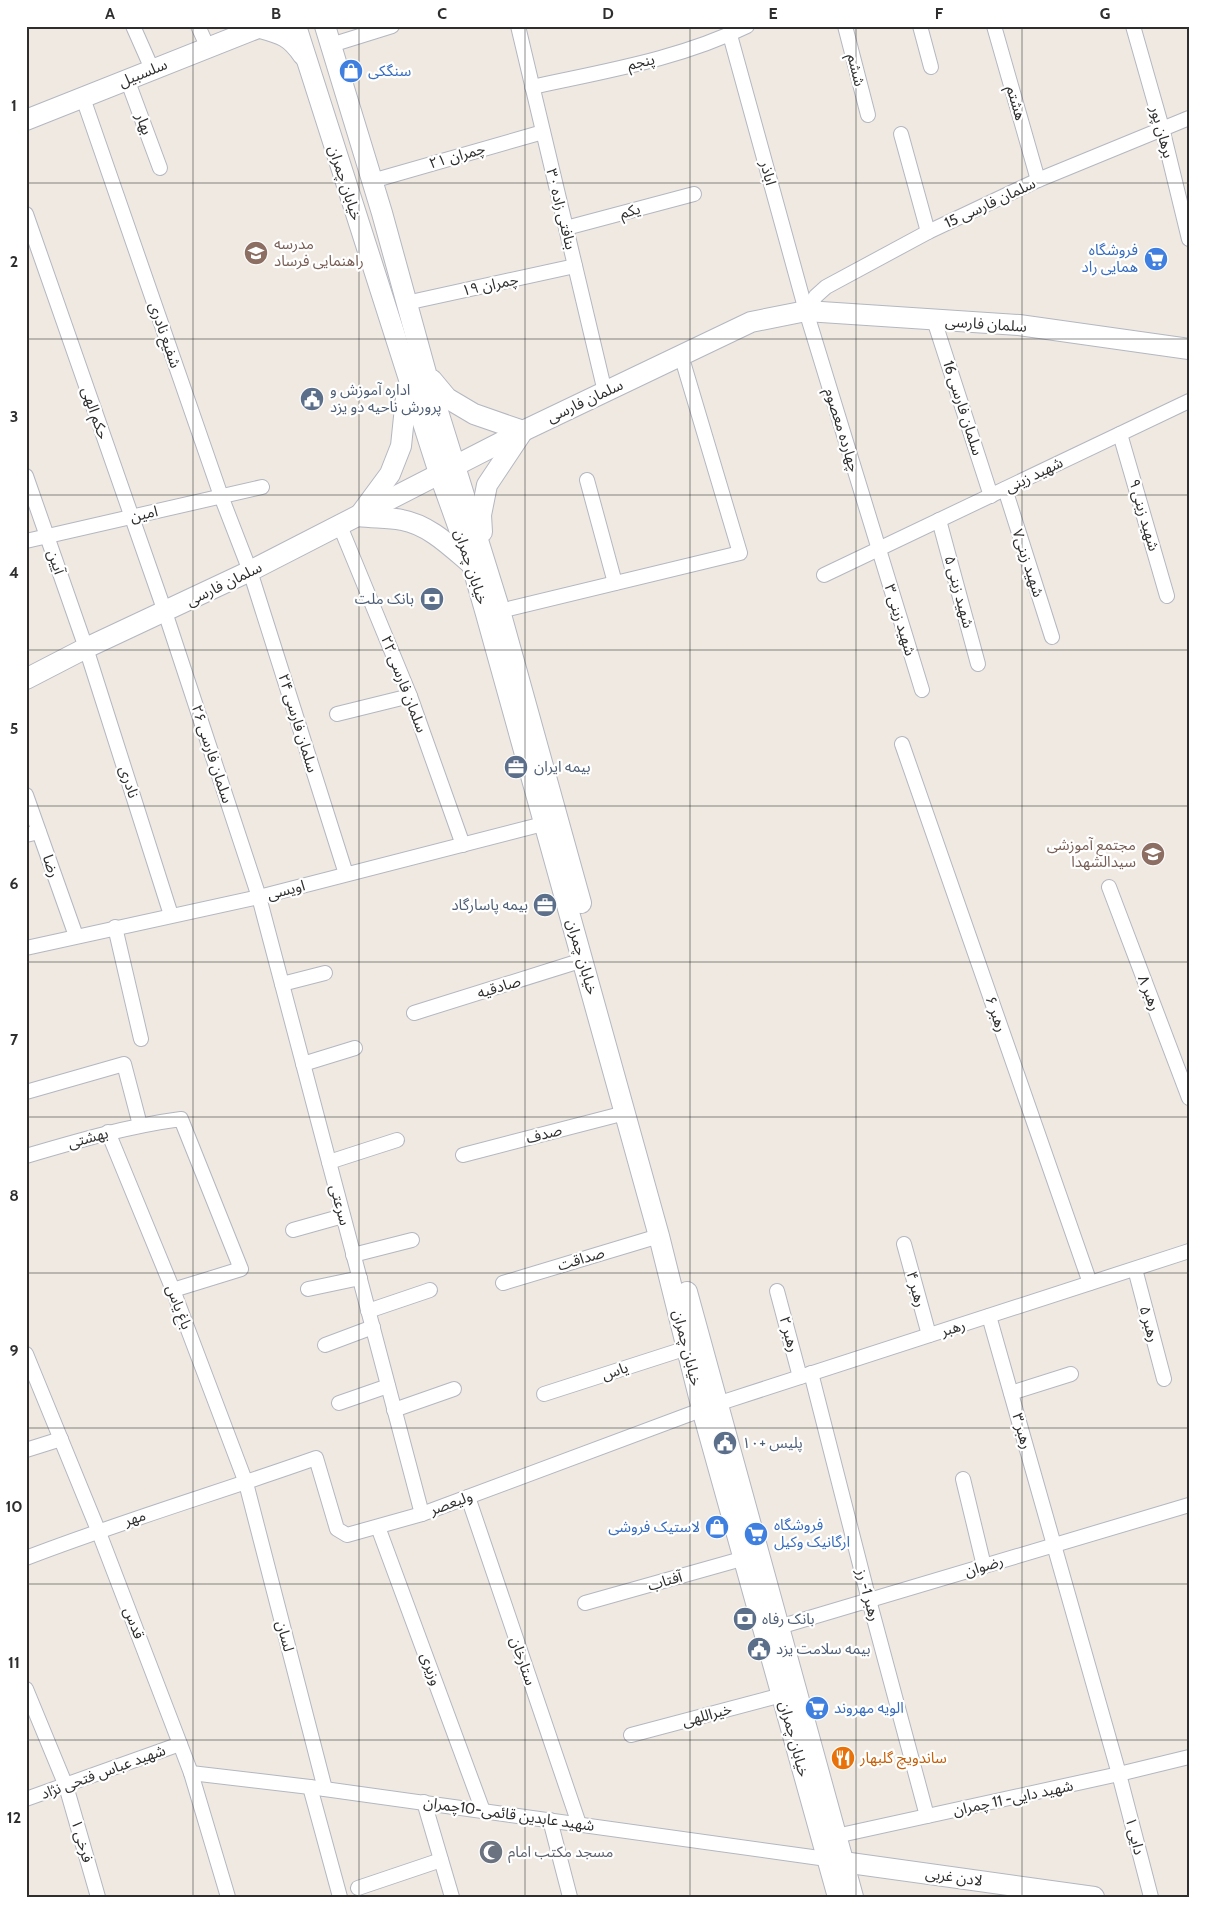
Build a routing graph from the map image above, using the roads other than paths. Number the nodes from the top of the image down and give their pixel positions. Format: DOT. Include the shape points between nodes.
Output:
graph roads {
  1 [pos="133,26"];
  2 [pos="198,26"];
  3 [pos="296,26"];
  4 [pos="392,26"];
  5 [pos="518,26"];
  6 [pos="747,26"];
  7 [pos="845,26"];
  8 [pos="920,26"];
  9 [pos="994,26"];
  10 [pos="1133,26"];
  11 [pos="261,27"];
  12 [pos="730,34"];
  13 [pos="328,35"];
  14 [pos="208,48"];
  15 [pos="306,59"];
  16 [pos="931,67"];
  17 [pos="152,69"];
  18 [pos="127,79"];
  19 [pos="532,86"];
  20 [pos="83,98"];
  21 [pos="868,114"];
  22 [pos="1189,118"];
  23 [pos="26,120"];
  24 [pos="1162,128"];
  25 [pos="543,132"];
  26 [pos="901,134"];
  27 [pos="160,168"];
  28 [pos="1038,180"];
  29 [pos="372,181"];
  30 [pos="694,194"];
  31 [pos="26,214"];
  32 [pos="566,228"];
  33 [pos="928,232"];
  34 [pos="1189,239"];
  35 [pos="575,266"];
  36 [pos="406,303"];
  37 [pos="386,308"];
  38 [pos="806,311"];
  39 [pos="934,320"];
  40 [pos="1189,349"];
  41 [pos="681,356"];
  42 [pos="417,376"];
  43 [pos="605,392"];
  44 [pos="1189,401"];
  45 [pos="522,431"];
  46 [pos="1120,434"];
  47 [pos="448,469"];
  48 [pos="26,476"];
  49 [pos="587,480"];
  50 [pos="262,486"];
  51 [pos="1005,489"];
  52 [pos="221,496"];
  53 [pos="991,496"];
  54 [pos="359,516"];
  55 [pos="131,517"];
  56 [pos="940,520"];
  57 [pos="340,526"];
  58 [pos="47,536"];
  59 [pos="26,542"];
  60 [pos="878,550"];
  61 [pos="477,561"];
  62 [pos="250,571"];
  63 [pos="824,575"];
  64 [pos="616,583"];
  65 [pos="1167,596"];
  66 [pos="500,611"];
  67 [pos="165,612"];
  68 [pos="1052,636"];
  69 [pos="86,648"];
  70 [pos="978,664"];
  71 [pos="26,679"];
  72 [pos="922,690"];
  73 [pos="410,696"];
  74 [pos="337,714"];
  75 [pos="902,744"];
  76 [pos="26,796"];
  77 [pos="544,824"];
  78 [pos="33,834"];
  79 [pos="463,844"];
  80 [pos="346,874"];
  81 [pos="1109,887"];
  82 [pos="259,897"];
  83 [pos="171,916"];
  84 [pos="115,927"];
  85 [pos="76,936"];
  86 [pos="26,948"];
  87 [pos="583,960"];
  88 [pos="325,973"];
  89 [pos="282,984"];
  90 [pos="414,1013"];
  91 [pos="141,1039"];
  92 [pos="355,1048"];
  93 [pos="303,1064"];
  94 [pos="26,1092"];
  95 [pos="1189,1098"];
  96 [pos="625,1113"];
  97 [pos="146,1124"];
  98 [pos="108,1132"];
  99 [pos="397,1140"];
  100 [pos="464,1155"];
  101 [pos="26,1156"];
  102 [pos="329,1162"];
  103 [pos="343,1216"];
  104 [pos="293,1230"];
  105 [pos="659,1236"];
  106 [pos="412,1240"];
  107 [pos="904,1244"];
  108 [pos="1189,1251"];
  109 [pos="354,1255"];
  110 [pos="1135,1269"];
  111 [pos="360,1278"];
  112 [pos="503,1283"];
  113 [pos="1090,1283"];
  114 [pos="308,1289"];
  115 [pos="173,1290"];
  116 [pos="430,1290"];
  117 [pos="777,1291"];
  118 [pos="368,1311"];
  119 [pos="989,1316"];
  120 [pos="372,1327"];
  121 [pos="929,1335"];
  122 [pos="325,1345"];
  123 [pos="687,1348"];
  124 [pos="26,1354"];
  125 [pos="1071,1374"];
  126 [pos="806,1375"];
  127 [pos="1164,1379"];
  128 [pos="388,1386"];
  129 [pos="454,1389"];
  130 [pos="1011,1393"];
  131 [pos="544,1394"];
  132 [pos="339,1403"];
  133 [pos="710,1406"];
  134 [pos="394,1410"];
  135 [pos="61,1439"];
  136 [pos="26,1450"];
  137 [pos="962,1479"];
  138 [pos="246,1483"];
  139 [pos="468,1497"];
  140 [pos="1189,1505"];
  141 [pos="422,1514"];
  142 [pos="378,1527"];
  143 [pos="98,1530"];
  144 [pos="1054,1545"];
  145 [pos="26,1558"];
  146 [pos="744,1558"];
  147 [pos="984,1566"];
  148 [pos="869,1600"];
  149 [pos="585,1603"];
  150 [pos="779,1628"];
  151 [pos="26,1689"];
  152 [pos="782,1696"];
  153 [pos="631,1735"];
  154 [pos="180,1744"];
  155 [pos="1189,1757"];
  156 [pos="191,1773"];
  157 [pos="1119,1774"];
  158 [pos="66,1786"];
  159 [pos="310,1787"];
  160 [pos="325,1789"];
  161 [pos="26,1799"];
  162 [pos="424,1802"];
  163 [pos="483,1811"];
  164 [pos="927,1816"];
  165 [pos="550,1820"];
  166 [pos="580,1824"];
  167 [pos="836,1836"];
  168 [pos="441,1860"];
  169 [pos="835,1860"];
  170 [pos="358,1888"];
  171 [pos="98,1897"];
  172 [pos="228,1897"];
  173 [pos="340,1897"];
  174 [pos="452,1897"];
  175 [pos="570,1897"];
  176 [pos="838,1897"];
  177 [pos="853,1897"];
  178 [pos="1094,1897"];
  179 [pos="1151,1897"];
  1 -- 17 [label="street"];
  2 -- 14 [label="street"];
  3 -- 15 [label="main road, خیابان چمران"];
  4 -- 13 [label="street"];
  5 -- 19 [label="street, بنافتی زاده ۳۰"];
  6 -- 12 [label="street, پنجم"];
  7 -- 21 [label="street, ششم"];
  8 -- 16 [label="street"];
  9 -- 28 [label="street, هشتم"];
  10 -- 24 [label="street, برهان پور"];
  11 -- 14 [label="main road, سلسبیل"];
  11 -- 15 [label="main road, سلسبیل" via="294,42"];
  12 -- 19 [label="street, پنجم" via="657,59"];
  12 -- 38 [label="street, اباذر"];
  13 -- 29 [label="main road, خیابان چمران"];
  14 -- 17 [label="main road, سلسبیل"];
  15 -- 37 [label="main road, خیابان چمران"];
  17 -- 18 [label="main road, سلسبیل"];
  18 -- 20 [label="main road, سلسبیل"];
  18 -- 27 [label="street, بهار"];
  19 -- 25 [label="street, بنافتی زاده ۳۰"];
  20 -- 23 [label="main road, سلسبیل"];
  20 -- 52 [label="street, شفیع نادری"];
  22 -- 24 [label="street, سلمان فارسی 15"];
  24 -- 28 [label="street, سلمان فارسی 15"];
  24 -- 34 [label="street, برهان پور"];
  25 -- 29 [label="street, چمران ۲۱"];
  25 -- 32 [label="street, بنافتی زاده ۳۰"];
  26 -- 33 [label="street"];
  28 -- 33 [label="street, سلمان فارسی 15"];
  29 -- 36 [label="main road, خیابان چمران"];
  30 -- 32 [label="street, یکم"];
  31 -- 55 [label="street, حکم الهی"];
  32 -- 35 [label="street, بنافتی زاده ۳۰"];
  33 -- 38 [label="street, سلمان فارسی 15" via="826,287"];
  35 -- 36 [label="street, چمران ۱۹"];
  35 -- 43 [label="street, بنافتی زاده ۳۰"];
  36 -- 37 [label="main road"];
  36 -- 42 [label="main road, خیابان چمران"];
  37 -- 42 [label="main road, خیابان چمران"];
  38 -- 39 [label="main road, سلمان فارسی"];
  38 -- 41 [label="main road, سلمان فارسی" via="751,322"];
  38 -- 60 [label="street, چهارده معصوم"];
  39 -- 40 [label="main road, سلمان فارسی" via="1019,325"];
  39 -- 53 [label="street, سلمان فارسی 16"];
  41 -- 43 [label="main road, سلمان فارسی"];
  41 -- 64 [label="street" via="740,553"];
  42 -- 45 [label="main road" via="474,414"];
  42 -- 47 [label="main road, خیابان چمران"];
  42 -- 54 [label="main road" via="406,410 401,446 390,474"];
  43 -- 45 [label="main road, سلمان فارسی"];
  44 -- 46 [label="street, شهید زینی"];
  45 -- 47 [label="main road, سلمان فارسی"];
  45 -- 61 [label="main road" via="487,485"];
  46 -- 51 [label="street, شهید زینی"];
  46 -- 65 [label="street, شهید زینی ۹"];
  47 -- 54 [label="main road, سلمان فارسی"];
  47 -- 61 [label="main road, خیابان چمران"];
  48 -- 58 [label="street, آیین"];
  49 -- 64 [label="street"];
  50 -- 52 [label="street, امین"];
  51 -- 53 [label="street, شهید زینی"];
  51 -- 68 [label="street, شهید زینی۷"];
  52 -- 55 [label="street, امین"];
  52 -- 62 [label="street, شفیع نادری"];
  53 -- 56 [label="street, شهید زینی"];
  54 -- 57 [label="main road, سلمان فارسی"];
  54 -- 61 [label="main road" via="401,520 424,527"];
  55 -- 58 [label="street, امین"];
  55 -- 67 [label="street, حکم الهی"];
  56 -- 60 [label="street, شهید زینی"];
  56 -- 70 [label="street, شهید زینی ۵"];
  57 -- 62 [label="main road, سلمان فارسی"];
  57 -- 73 [label="street, سلمان فارسی ۲۲"];
  58 -- 59 [label="street, امین"];
  58 -- 69 [label="street, آیین"];
  60 -- 63 [label="street, شهید زینی"];
  60 -- 72 [label="street, شهید زینی ۳"];
  61 -- 66 [label="main road, خیابان چمران"];
  61 -- 77 [label="main road, خیابان چمران"];
  62 -- 67 [label="main road, سلمان فارسی"];
  62 -- 80 [label="street, سلمان فارسی ۲۴"];
  64 -- 66 [label="street"];
  66 -- 133 [label="main road, خیابان چمران"];
  67 -- 69 [label="main road, سلمان فارسی"];
  67 -- 82 [label="street, سلمان فارسی ۲۶"];
  69 -- 71 [label="main road, سلمان فارسی"];
  69 -- 83 [label="street, نادری"];
  73 -- 74 [label="street"];
  73 -- 79 [label="street, سلمان فارسی ۲۲"];
  75 -- 113 [label="street, رهبر ۶"];
  76 -- 78 [label="street, رضا"];
  77 -- 79 [label="street, اویسی"];
  77 -- 87 [label="main road, خیابان چمران"];
  78 -- 85 [label="street, رضا"];
  79 -- 80 [label="street, اویسی"];
  80 -- 82 [label="street, اویسی"];
  81 -- 95 [label="street, رهبر ۸"];
  82 -- 83 [label="street, اویسی"];
  82 -- 89 [label="street, سرعتی"];
  83 -- 84 [label="street, اویسی"];
  84 -- 85 [label="street, اویسی"];
  84 -- 91 [label="street"];
  85 -- 86 [label="street, اویسی"];
  87 -- 90 [label="street, صادقیه"];
  87 -- 96 [label="main road, خیابان چمران"];
  88 -- 89 [label="street"];
  89 -- 93 [label="street, سرعتی"];
  92 -- 93 [label="street"];
  93 -- 102 [label="street, سرعتی"];
  94 -- 97 [label="street" via="124,1064"];
  96 -- 100 [label="street, صدف"];
  96 -- 105 [label="main road, خیابان چمران"];
  97 -- 98 [label="street, بهشتی"];
  97 -- 115 [label="street, بهشتی" via="181,1119 241,1269"];
  98 -- 101 [label="street, بهشتی"];
  98 -- 115 [label="street, باغ یاس"];
  99 -- 102 [label="street"];
  102 -- 103 [label="street, سرعتی"];
  103 -- 104 [label="street"];
  103 -- 109 [label="street, سرعتی"];
  105 -- 112 [label="street, صداقت"];
  105 -- 123 [label="main road, خیابان چمران"];
  106 -- 109 [label="street"];
  107 -- 121 [label="street, رهبر ۴"];
  108 -- 110 [label="street, رهبر"];
  109 -- 111 [label="street, سرعتی"];
  110 -- 113 [label="street, رهبر"];
  110 -- 127 [label="street, رهبر ۵"];
  111 -- 114 [label="street"];
  111 -- 118 [label="street, سرعتی"];
  113 -- 119 [label="street, رهبر"];
  115 -- 138 [label="street, باغ یاس"];
  116 -- 118 [label="street"];
  117 -- 126 [label="street, رهبر ۲"];
  118 -- 120 [label="street, سرعتی"];
  119 -- 121 [label="street, رهبر"];
  119 -- 130 [label="street, رهبر ۳"];
  120 -- 122 [label="street"];
  120 -- 128 [label="street, سرعتی"];
  121 -- 126 [label="street, رهبر"];
  123 -- 131 [label="street, یاس"];
  123 -- 133 [label="main road, خیابان چمران"];
  124 -- 135 [label="street, قدس"];
  125 -- 130 [label="street"];
  126 -- 133 [label="street, رهبر"];
  126 -- 148 [label="street, رهبر 1- رز"];
  128 -- 132 [label="street"];
  128 -- 134 [label="street, سرعتی"];
  129 -- 134 [label="street"];
  130 -- 144 [label="street, رهبر ۳"];
  133 -- 139 [label="street, ولیعصر"];
  133 -- 146 [label="main road, خیابان چمران"];
  133 -- 150 [label="main road, خیابان چمران"];
  134 -- 141 [label="street, سرعتی"];
  135 -- 136 [label="street"];
  135 -- 143 [label="street, قدس"];
  137 -- 147 [label="street"];
  138 -- 142 [label="street, ولیعصر" via="316,1458 337,1529 346,1535"];
  138 -- 143 [label="street, مهر"];
  138 -- 160 [label="street, لسان"];
  139 -- 141 [label="street, ولیعصر"];
  139 -- 166 [label="street, ستارخان"];
  140 -- 144 [label="street, رضوان"];
  141 -- 142 [label="street, ولیعصر"];
  142 -- 163 [label="street, وزیری"];
  143 -- 145 [label="street, مهر"];
  143 -- 154 [label="street, قدس"];
  144 -- 147 [label="street, رضوان"];
  144 -- 157 [label="street, رهبر ۳"];
  146 -- 149 [label="street, آفتاب"];
  146 -- 152 [label="main road, خیابان چمران"];
  147 -- 148 [label="street, رضوان"];
  148 -- 150 [label="street, رضوان"];
  148 -- 164 [label="street, رهبر 1- رز"];
  150 -- 167 [label="main road, خیابان چمران"];
  151 -- 158 [label="street, فرخی ۱"];
  152 -- 153 [label="street, خیراللهی"];
  152 -- 169 [label="main road, خیابان چمران"];
  154 -- 156 [label="street, قدس"];
  154 -- 158 [label="street, شهید عباس فتحی نژاد"];
  155 -- 157 [label="street, شهید دایی- 11 چمران"];
  156 -- 159 [label="street, شهید عابدین قائمی-10چمران"];
  156 -- 172 [label="street, قدس"];
  157 -- 164 [label="street, شهید دایی- 11 چمران"];
  157 -- 179 [label="street, دایی ۱"];
  158 -- 161 [label="street, شهید عباس فتحی نژاد"];
  158 -- 171 [label="street, فرخی ۱"];
  159 -- 160 [label="street, شهید عابدین قائمی-10چمران"];
  159 -- 173 [label="street"];
  160 -- 162 [label="street, شهید عابدین قائمی-10چمران"];
  162 -- 163 [label="street, شهید عابدین قائمی-10چمران"];
  162 -- 168 [label="street"];
  163 -- 165 [label="street, شهید عابدین قائمی-10چمران"];
  164 -- 167 [label="street, شهید دایی- 11 چمران"];
  165 -- 166 [label="street, شهید عابدین قائمی-10چمران"];
  165 -- 175 [label="street"];
  166 -- 169 [label="street, شهید عابدین قائمی-10چمران"];
  167 -- 169 [label="main road, خیابان چمران"];
  168 -- 170 [label="street"];
  168 -- 174 [label="street"];
  169 -- 176 [label="main road, خیابان چمران"];
  169 -- 177 [label="main road, خیابان چمران"];
  169 -- 178 [label="main road, لادن غربی"];
}
